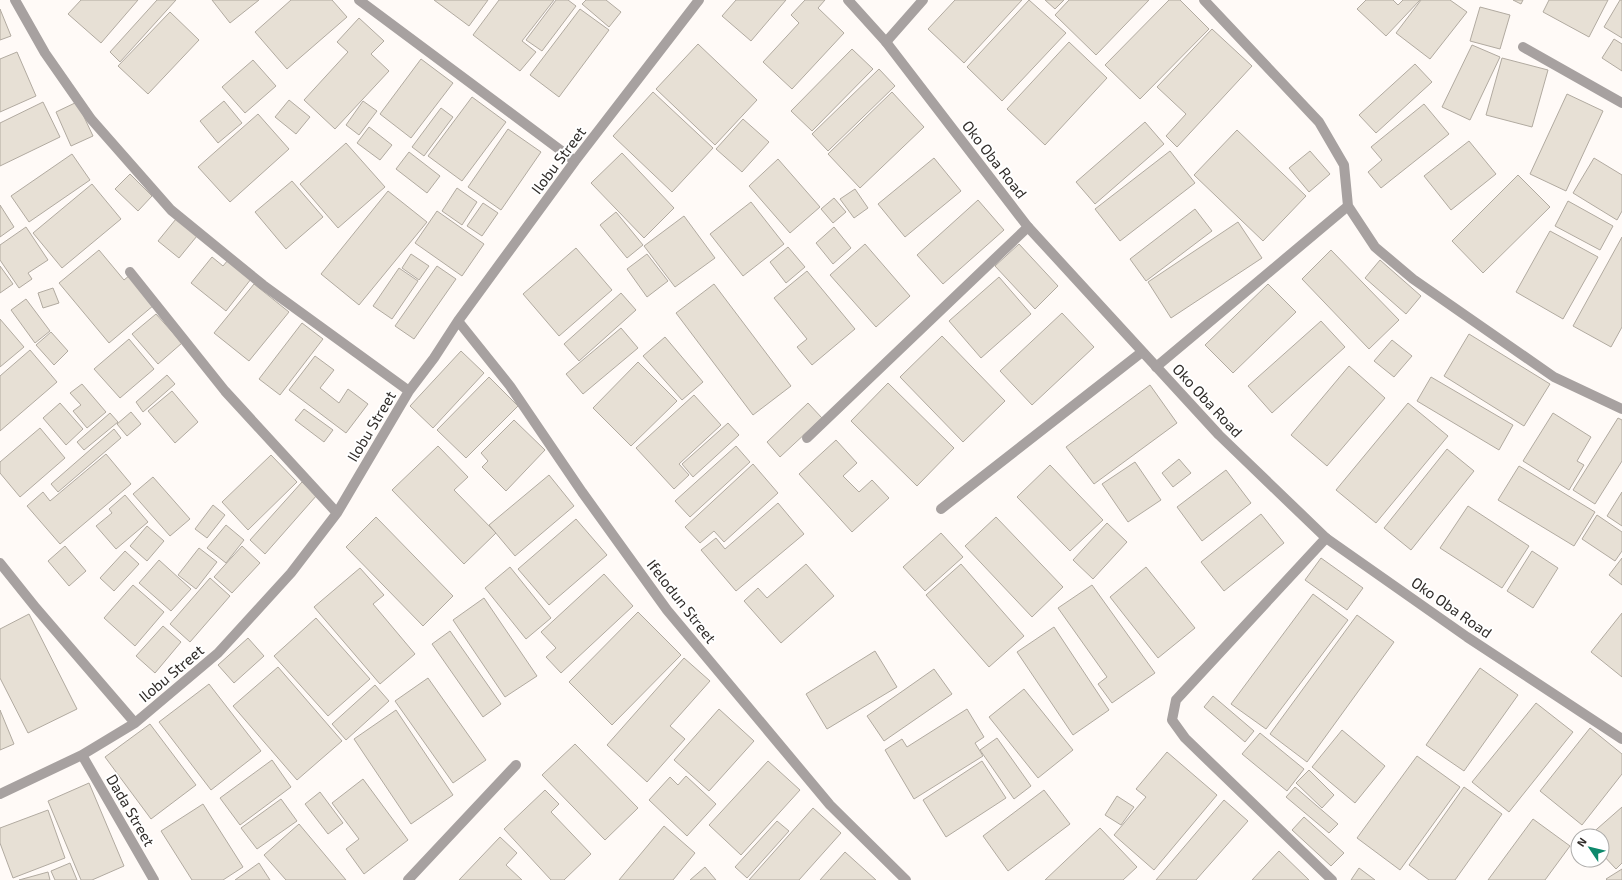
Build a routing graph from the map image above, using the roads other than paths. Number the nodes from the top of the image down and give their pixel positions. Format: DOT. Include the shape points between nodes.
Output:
graph roads {
  1 [pos="15,0"];
  2 [pos="359,0"];
  3 [pos="699,0"];
  4 [pos="848,0"];
  5 [pos="923,0"];
  6 [pos="1204,0"];
  7 [pos="886,42"];
  8 [pos="1523,47"];
  9 [pos="1622,103"];
  10 [pos="575,161"];
  11 [pos="1348,206"];
  12 [pos="1028,227"];
  13 [pos="130,272"];
  14 [pos="458,321"];
  15 [pos="1142,352"];
  16 [pos="1156,367"];
  17 [pos="409,391"];
  18 [pos="1622,409"];
  19 [pos="808,438"];
  20 [pos="941,509"];
  21 [pos="337,513"];
  22 [pos="1326,538"];
  23 [pos="0,563"];
  24 [pos="135,723"];
  25 [pos="1622,739"];
  26 [pos="82,755"];
  27 [pos="516,765"];
  28 [pos="0,794"];
  29 [pos="154,880"];
  30 [pos="408,880"];
  31 [pos="906,880"];
  32 [pos="1332,880"];
  1 -- 17 [label="street" via="45,53 91,120 171,210 264,285"];
  2 -- 10 [label="street"];
  3 -- 10 [label="street, Ilobu Street"];
  4 -- 7 [label="street, Oko Oba Road"];
  5 -- 7 [label="street"];
  6 -- 11 [label="street" via="1319,122 1344,165"];
  7 -- 12 [label="street, Oko Oba Road"];
  8 -- 9 [label="street"];
  10 -- 14 [label="street, Ilobu Street"];
  11 -- 16 [label="street"];
  11 -- 18 [label="street" via="1375,246 1413,279 1554,377"];
  12 -- 15 [label="street, Oko Oba Road"];
  12 -- 19 [label="street"];
  13 -- 21 [label="street" via="225,391"];
  14 -- 17 [label="street, Ilobu Street"];
  14 -- 31 [label="street, Ifelodun Street" via="510,386 667,610 830,805"];
  15 -- 16 [label="street, Oko Oba Road"];
  15 -- 20 [label="street"];
  16 -- 22 [label="street, Oko Oba Road" via="1218,435"];
  17 -- 21 [label="street, Ilobu Street"];
  21 -- 24 [label="street, Ilobu Street" via="291,573 218,653"];
  22 -- 25 [label="street, Oko Oba Road" via="1467,637"];
  22 -- 32 [label="street" via="1176,700 1172,720 1185,738"];
  23 -- 24 [label="street"];
  24 -- 26 [label="street, Ilobu Street"];
  26 -- 28 [label="street, Ilobu Street"];
  26 -- 29 [label="street, Dada Street"];
  27 -- 30 [label="street"];
}
